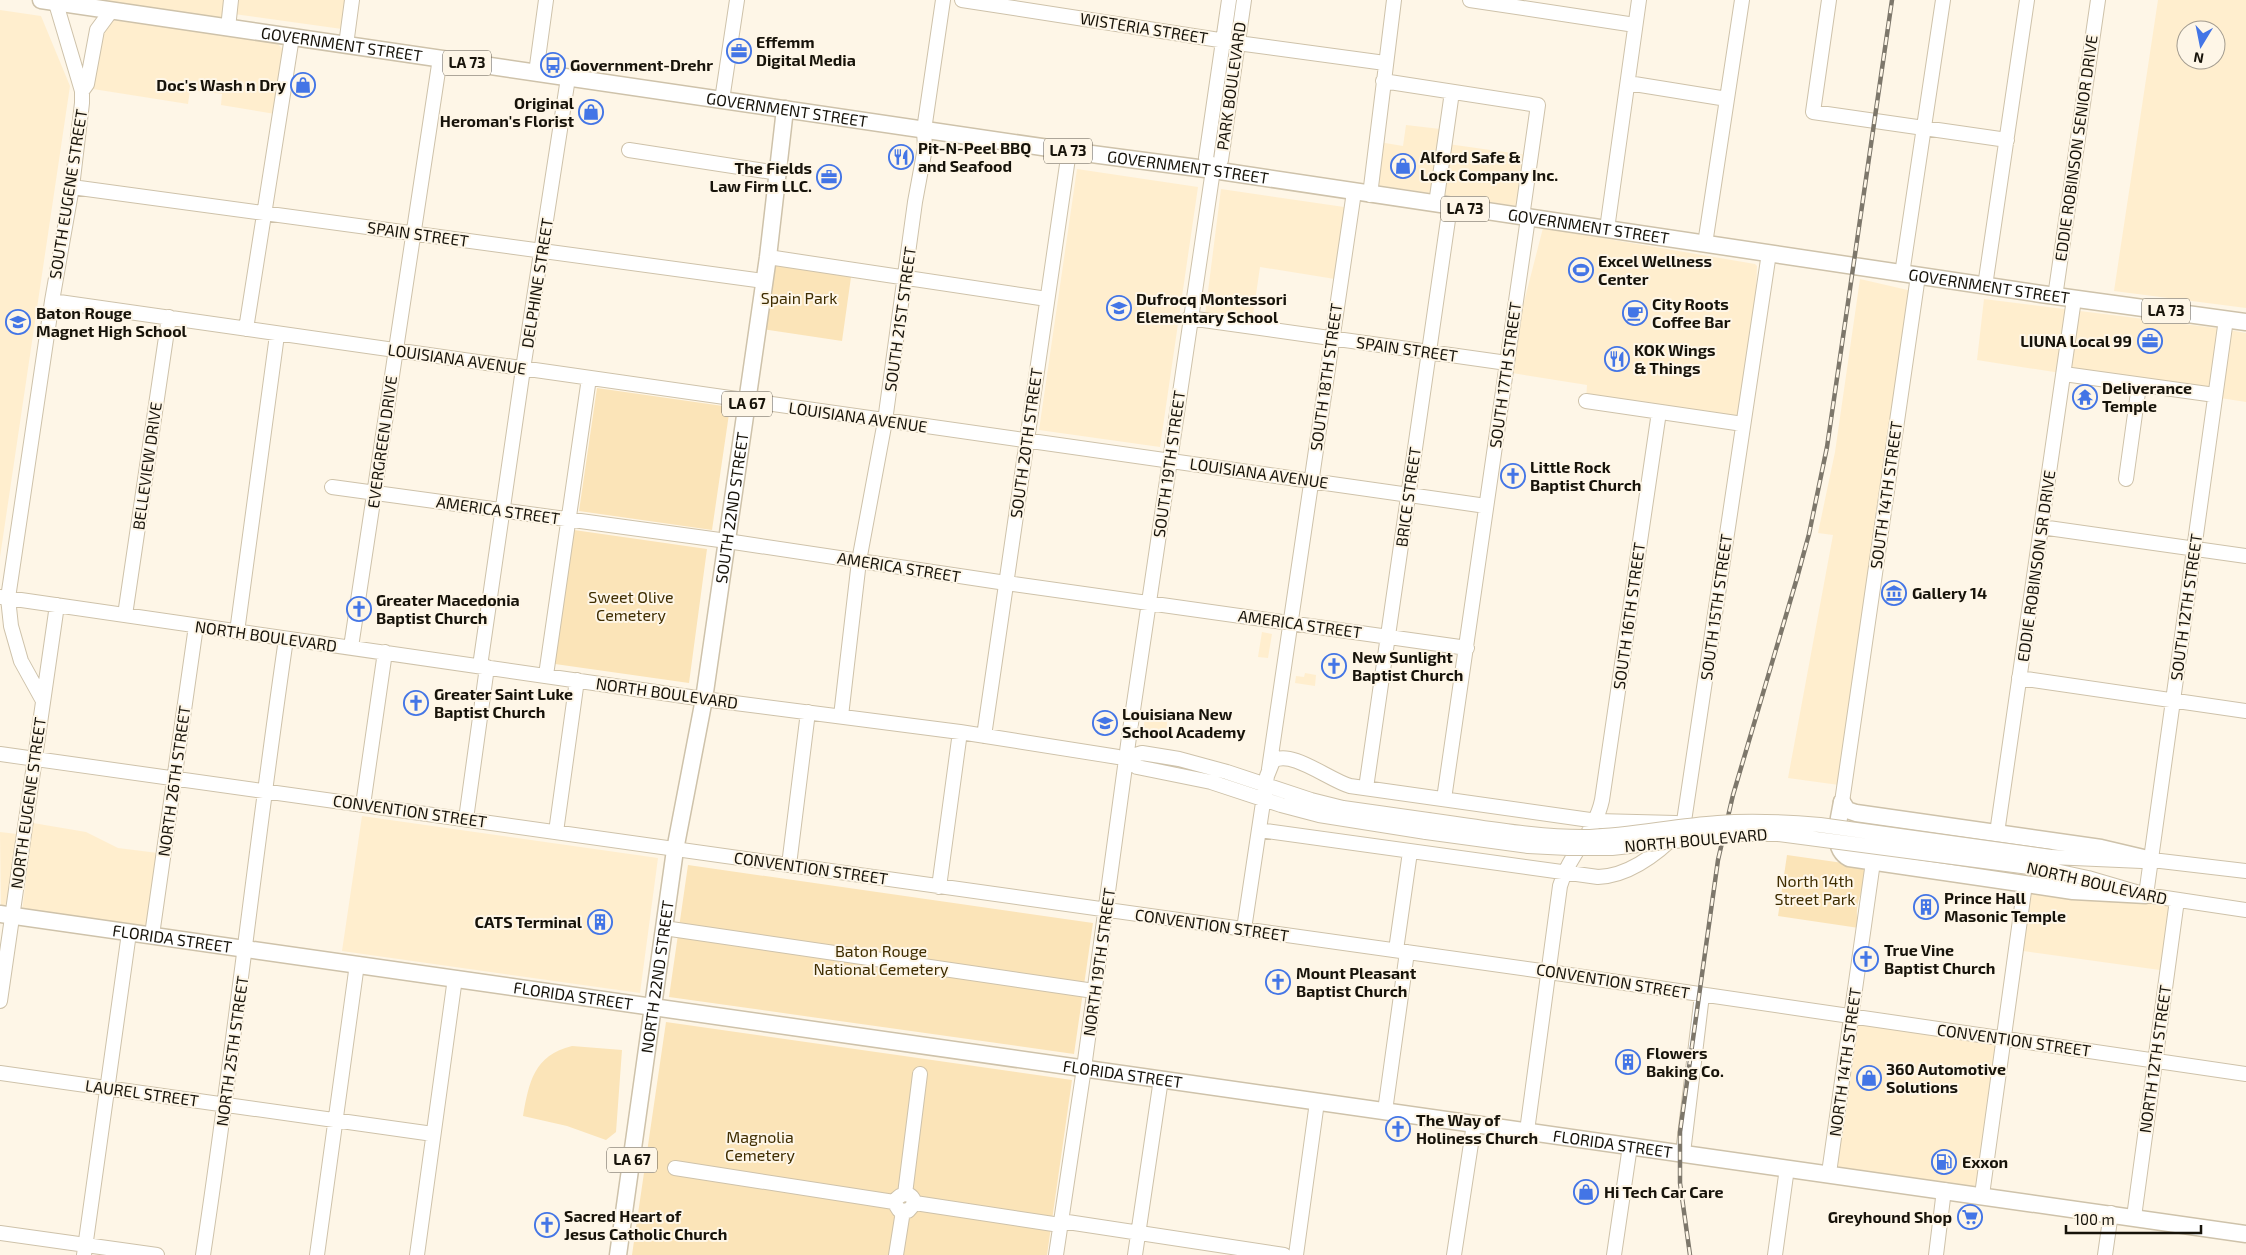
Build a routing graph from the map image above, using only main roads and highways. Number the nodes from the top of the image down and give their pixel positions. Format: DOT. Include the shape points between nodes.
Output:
graph roads {
  1 [pos="50,1"];
  2 [pos="785,109"];
  3 [pos="2246,322"];
  4 [pos="704,699"];
  5 [pos="2152,860"];
  6 [pos="2146,895"];
  7 [pos="6,915"];
  8 [pos="653,1007"];
  9 [pos="2246,1234"];
  10 [pos="618,1255"];
  1 -- 2 [label="main road, GOVERNMENT STREET / LA 73"];
  2 -- 3 [label="main road, GOVERNMENT STREET / LA 73"];
  2 -- 4 [label="main road, SOUTH 22ND STREET / LA 67" via="768,257"];
  4 -- 8 [label="main road, NORTH 22ND STREET / LA 67" via="675,850"];
  5 -- 6 [label="main road" via="2102,848 1856,813 1846,810 1842,802 1838,820 1839,848 1849,858 2073,891"];
  7 -- 8 [label="main road, FLORIDA STREET"];
  8 -- 9 [label="main road, FLORIDA STREET"];
  8 -- 10 [label="main road, NORTH 22ND STREET / LA 67"];
}
